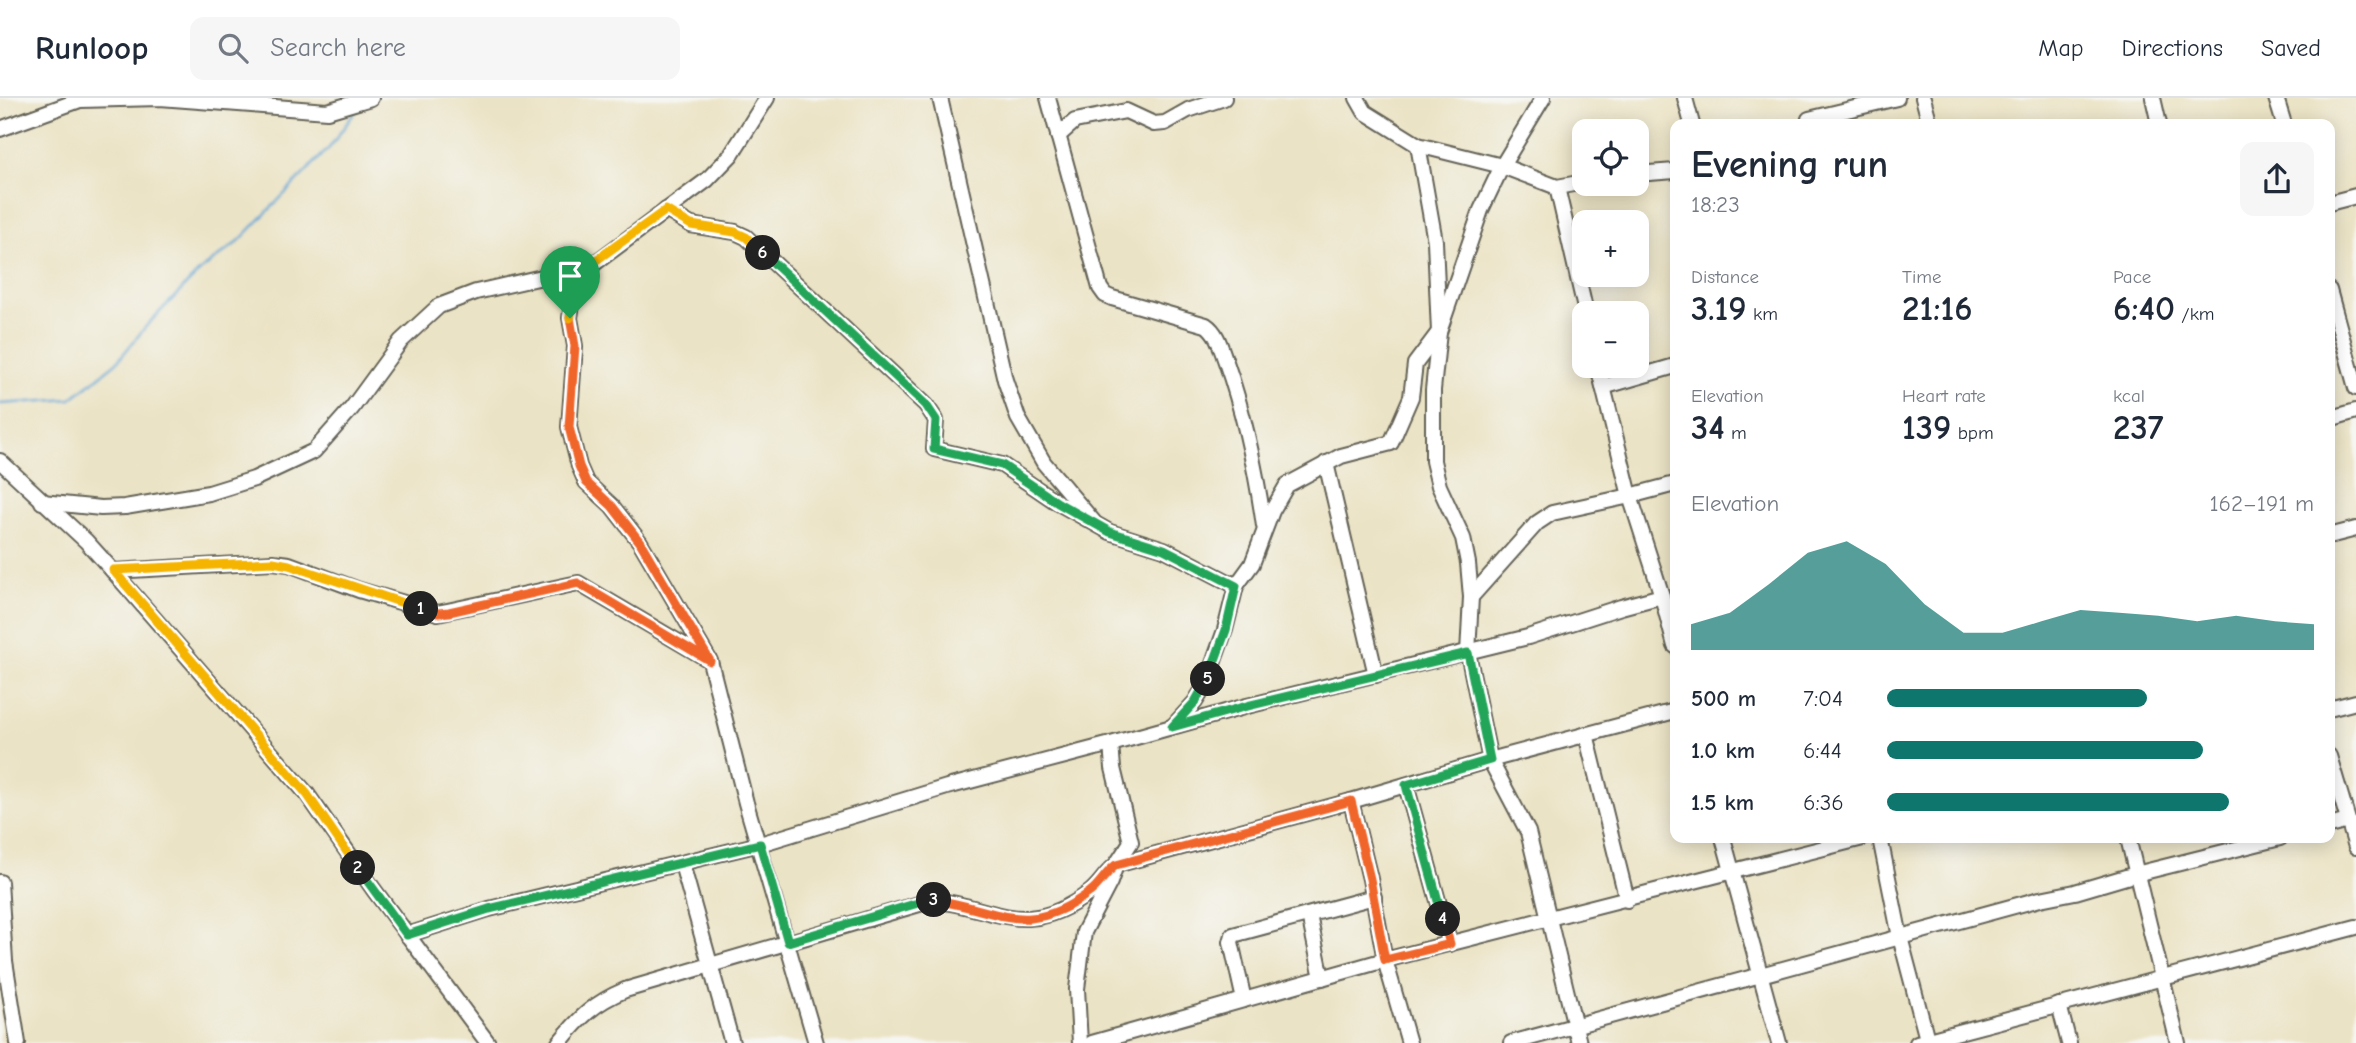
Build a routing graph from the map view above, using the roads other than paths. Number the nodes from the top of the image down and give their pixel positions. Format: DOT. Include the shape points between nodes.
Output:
graph roads {
  1 [pos="371,98"];
  2 [pos="766,98"];
  3 [pos="940,98"];
  4 [pos="1048,98"];
  5 [pos="1224,98"];
  6 [pos="1357,98"];
  7 [pos="1543,98"];
  8 [pos="1685,98"];
  9 [pos="1896,98"];
  10 [pos="1923,98"];
  11 [pos="2153,98"];
  12 [pos="2276,98"];
  13 [pos="104,99"];
  14 [pos="1809,118"];
  15 [pos="1691,119"];
  16 [pos="1929,119"];
  17 [pos="2159,119"];
  18 [pos="2282,119"];
  19 [pos="0,129"];
  20 [pos="1058,136"];
  21 [pos="1418,145"];
  22 [pos="1502,166"];
  23 [pos="1670,171"];
  24 [pos="1649,173"];
  25 [pos="1572,184"];
  26 [pos="1557,187"];
  27 [pos="2356,196"];
  28 [pos="2335,201"];
  29 [pos="666,210"];
  30 [pos="591,266"];
  31 [pos="1583,301"];
  32 [pos="2335,312"];
  33 [pos="1439,332"];
  34 [pos="1670,367"];
  35 [pos="1601,378"];
  36 [pos="1603,387"];
  37 [pos="2356,388"];
  38 [pos="2356,411"];
  39 [pos="2335,417"];
  40 [pos="0,460"];
  41 [pos="1326,463"];
  42 [pos="1670,485"];
  43 [pos="1630,496"];
  44 [pos="42,502"];
  45 [pos="1095,524"];
  46 [pos="1265,527"];
  47 [pos="2356,529"];
  48 [pos="2335,534"];
  49 [pos="113,570"];
  50 [pos="1236,586"];
  51 [pos="1662,596"];
  52 [pos="1471,597"];
  53 [pos="1670,627"];
  54 [pos="1468,653"];
  55 [pos="710,661"];
  56 [pos="1376,675"];
  57 [pos="2356,702"];
  58 [pos="2335,707"];
  59 [pos="1670,712"];
  60 [pos="1172,727"];
  61 [pos="1586,734"];
  62 [pos="1111,744"];
  63 [pos="1490,760"];
  64 [pos="2335,776"];
  65 [pos="1406,785"];
  66 [pos="1351,801"];
  67 [pos="2348,821"];
  68 [pos="2335,824"];
  69 [pos="1724,843"];
  70 [pos="1844,843"];
  71 [pos="1881,843"];
  72 [pos="2128,843"];
  73 [pos="2260,843"];
  74 [pos="760,844"];
  75 [pos="2356,847"];
  76 [pos="682,864"];
  77 [pos="1116,865"];
  78 [pos="1732,873"];
  79 [pos="2136,874"];
  80 [pos="0,882"];
  81 [pos="1374,898"];
  82 [pos="1627,900"];
  83 [pos="1309,915"];
  84 [pos="1548,919"];
  85 [pos="2356,927"];
  86 [pos="407,935"];
  87 [pos="1900,937"];
  88 [pos="788,942"];
  89 [pos="1450,944"];
  90 [pos="1385,960"];
  91 [pos="711,964"];
  92 [pos="1760,974"];
  93 [pos="1322,978"];
  94 [pos="2163,978"];
  95 [pos="1244,1000"];
  96 [pos="2059,1005"];
  97 [pos="1574,1026"];
  98 [pos="1924,1042"];
  99 [pos="18,1043"];
  100 [pos="488,1043"];
  101 [pos="559,1043"];
  102 [pos="732,1043"];
  103 [pos="816,1043"];
  104 [pos="1080,1043"];
  105 [pos="1092,1043"];
  106 [pos="1409,1043"];
  107 [pos="1511,1043"];
  108 [pos="1579,1043"];
  109 [pos="1779,1043"];
  110 [pos="2068,1043"];
  111 [pos="2178,1043"];
  1 -- 13 [label="street" via="327,111 160,98"];
  2 -- 29 [label="street" via="731,155 707,180"];
  3 -- 45 [label="street" via="1005,380 1018,418 1044,463"];
  4 -- 20 [label="street"];
  5 -- 20 [label="street" via="1165,123 1154,124 1126,111 1075,121"];
  6 -- 21 [label="street" via="1365,112"];
  7 -- 22 [label="street"];
  8 -- 15 [label="street"];
  9 -- 14 [label="street"];
  10 -- 16 [label="street"];
  11 -- 17 [label="street"];
  12 -- 18 [label="street"];
  13 -- 19 [label="street" via="80,100"];
  20 -- 46 [label="street" via="1105,295 1206,325 1216,335 1242,406"];
  21 -- 22 [label="street"];
  21 -- 33 [label="street" via="1435,241"];
  22 -- 26 [label="street"];
  22 -- 33 [label="street" via="1472,233"];
  23 -- 24 [label="street"];
  25 -- 26 [label="street"];
  26 -- 31 [label="street"];
  27 -- 28 [label="street"];
  29 -- 30 [label="street"];
  29 -- 45 [label="street" via="691,225 746,237 926,405 936,420 934,449 1002,465"];
  30 -- 44 [label="street" via="476,292 439,306 401,341 314,452 286,466 209,494 125,507"];
  30 -- 55 [label="street" via="574,290 570,318 575,346 569,427 579,466 586,482 612,506 646,551"];
  32 -- 37 [label="street"];
  33 -- 41 [label="street" via="1415,364 1411,397 1391,443"];
  33 -- 52 [label="street" via="1433,461 1462,538"];
  34 -- 36 [label="street"];
  35 -- 36 [label="street"];
  36 -- 43 [label="street"];
  38 -- 39 [label="street"];
  40 -- 44 [label="street"];
  41 -- 46 [label="street" via="1287,485"];
  41 -- 56 [label="street"];
  42 -- 43 [label="street"];
  43 -- 51 [label="street"];
  43 -- 52 [label="street" via="1552,513 1537,523"];
  44 -- 49 [label="street"];
  45 -- 50 [label="street" via="1123,538 1164,549"];
  46 -- 50 [label="street" via="1252,564"];
  47 -- 48 [label="street"];
  49 -- 55 [label="street" via="273,562 438,613 578,583"];
  49 -- 86 [label="street" via="307,794"];
  50 -- 60 [label="street" via="1205,686"];
  51 -- 53 [label="street"];
  51 -- 54 [label="street"];
  52 -- 54 [label="street"];
  54 -- 56 [label="street"];
  54 -- 63 [label="street"];
  55 -- 74 [label="street"];
  56 -- 60 [label="street"];
  57 -- 58 [label="street"];
  59 -- 61 [label="street"];
  60 -- 62 [label="street"];
  61 -- 63 [label="street"];
  61 -- 82 [label="street"];
  62 -- 74 [label="street" via="947,787"];
  62 -- 77 [label="street" via="1131,842"];
  63 -- 65 [label="street"];
  63 -- 84 [label="street" via="1528,832"];
  64 -- 67 [label="street"];
  65 -- 66 [label="street"];
  65 -- 89 [label="street"];
  66 -- 77 [label="street"];
  66 -- 81 [label="street"];
  67 -- 68 [label="street"];
  67 -- 75 [label="street"];
  69 -- 78 [label="street"];
  70 -- 78 [label="street"];
  71 -- 87 [label="street"];
  72 -- 79 [label="street"];
  73 -- 79 [label="street"];
  74 -- 76 [label="street"];
  74 -- 88 [label="street"];
  76 -- 86 [label="street" via="489,909"];
  76 -- 91 [label="street"];
  77 -- 88 [label="street" via="1072,904 1037,919 1010,919 933,900"];
  77 -- 104 [label="street" via="1080,949"];
  78 -- 82 [label="street"];
  78 -- 92 [label="street"];
  79 -- 87 [label="street"];
  79 -- 94 [label="street"];
  80 -- 99 [label="street" via="5,961"];
  81 -- 83 [label="street"];
  81 -- 90 [label="street"];
  82 -- 84 [label="street"];
  83 -- 93 [label="street"];
  83 -- 95 [label="street" via="1233,935"];
  84 -- 89 [label="street"];
  84 -- 97 [label="street"];
  85 -- 94 [label="street"];
  86 -- 100 [label="street"];
  87 -- 92 [label="street"];
  87 -- 98 [label="street"];
  88 -- 91 [label="street"];
  88 -- 103 [label="street"];
  89 -- 90 [label="street"];
  90 -- 93 [label="street"];
  90 -- 106 [label="street"];
  91 -- 101 [label="street" via="601,1000"];
  91 -- 102 [label="street"];
  92 -- 97 [label="street"];
  92 -- 109 [label="street"];
  93 -- 95 [label="street"];
  94 -- 96 [label="street"];
  94 -- 111 [label="street"];
  95 -- 105 [label="street"];
  96 -- 98 [label="street"];
  96 -- 110 [label="street"];
  97 -- 107 [label="street"];
  97 -- 108 [label="street"];
}
